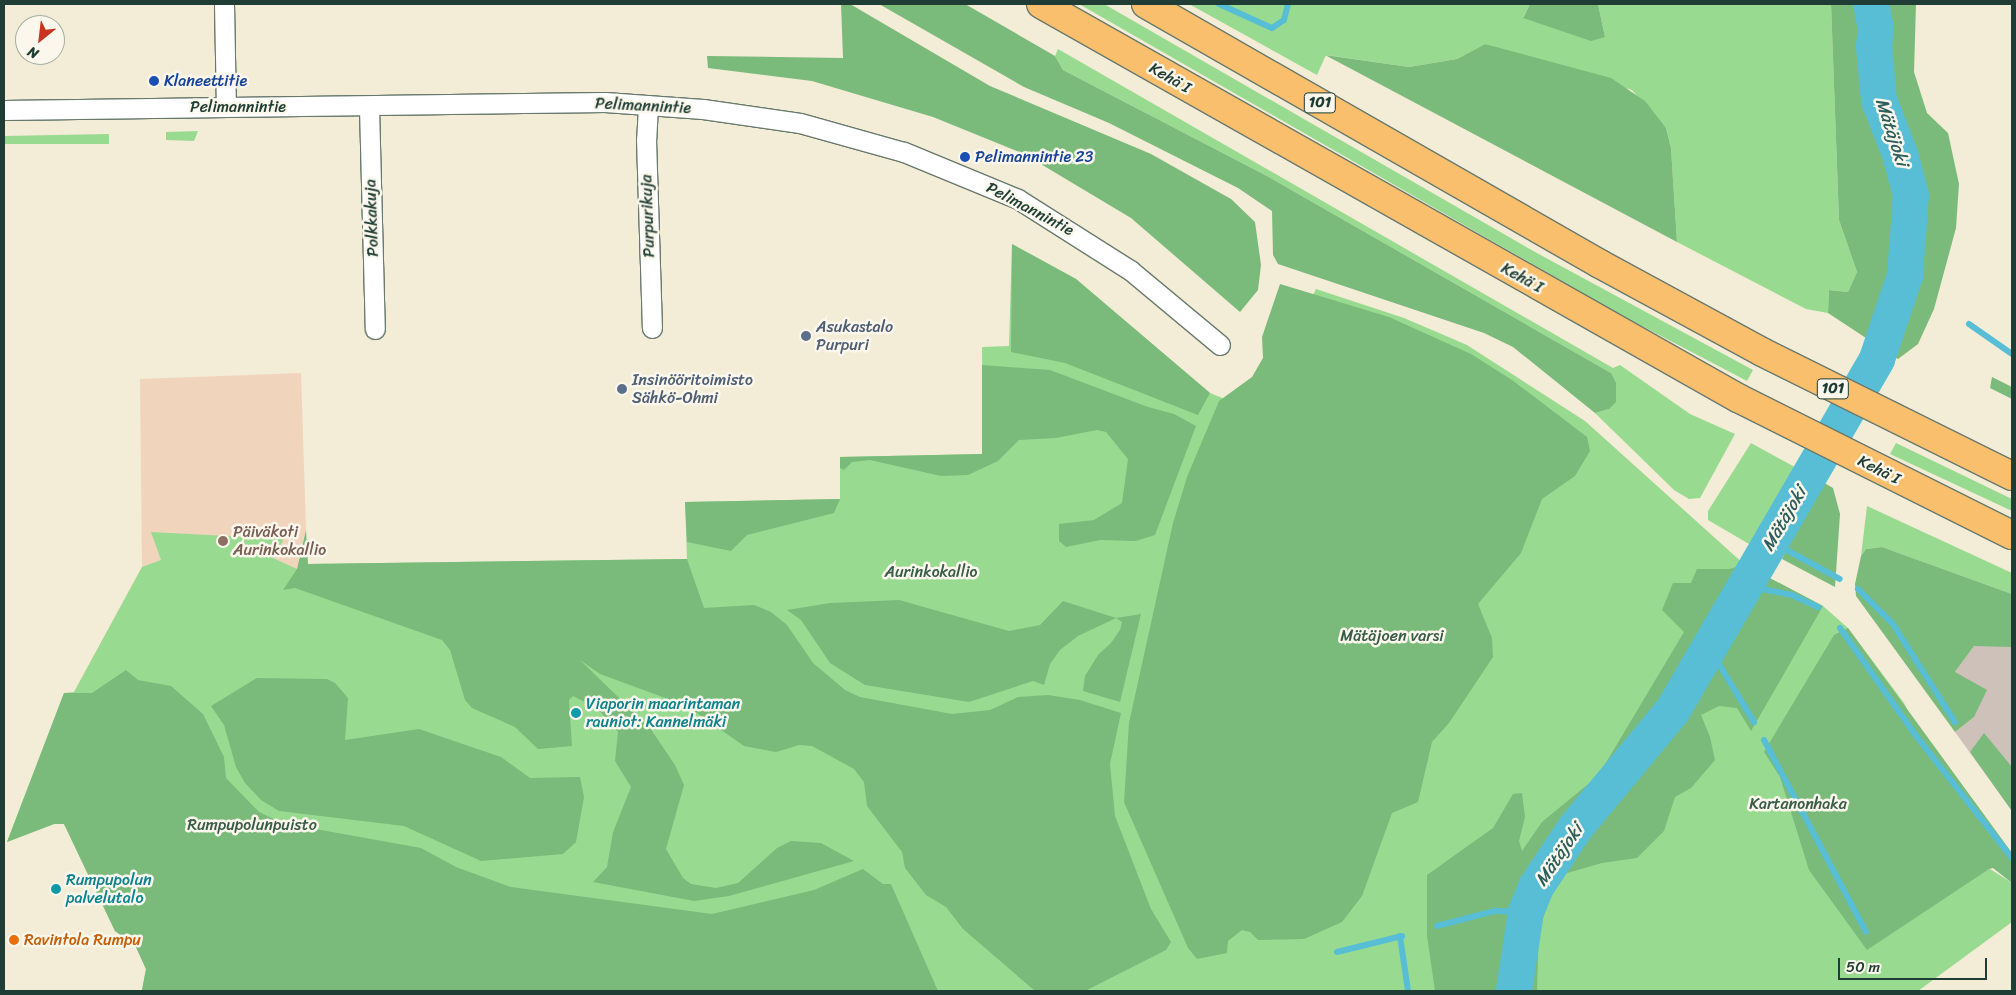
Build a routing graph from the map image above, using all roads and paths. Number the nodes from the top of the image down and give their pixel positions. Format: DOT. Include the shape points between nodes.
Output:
graph roads {
  1 [pos="224,4"];
  2 [pos="1041,4"];
  3 [pos="1146,4"];
  4 [pos="648,105"];
  5 [pos="226,107"];
  6 [pos="369,107"];
  7 [pos="4,110"];
  8 [pos="652,328"];
  9 [pos="375,329"];
  10 [pos="1220,345"];
  11 [pos="1941,441"];
  12 [pos="2012,460"];
  13 [pos="2012,476"];
  14 [pos="1986,524"];
  15 [pos="2012,535"];
  16 [pos="2012,545"];
  1 -- 5 [label="street"];
  2 -- 14 [label="highway, Kehä I" via="1738,398"];
  3 -- 11 [label="highway, 101" via="1592,259 1762,352"];
  4 -- 6 [label="street, Pelimannintie" via="605,102"];
  4 -- 8 [label="street, Purpurikuja" via="646,139"];
  4 -- 10 [label="street, Pelimannintie" via="800,122 948,167 1018,199 1079,235 1130,270"];
  5 -- 6 [label="street, Pelimannintie"];
  5 -- 7 [label="street, Pelimannintie"];
  6 -- 9 [label="street, Polkkakuja"];
  11 -- 12 [label="highway"];
  11 -- 13 [label="highway, 101"];
  14 -- 15 [label="highway, Kehä I"];
  14 -- 16 [label="highway"];
}
